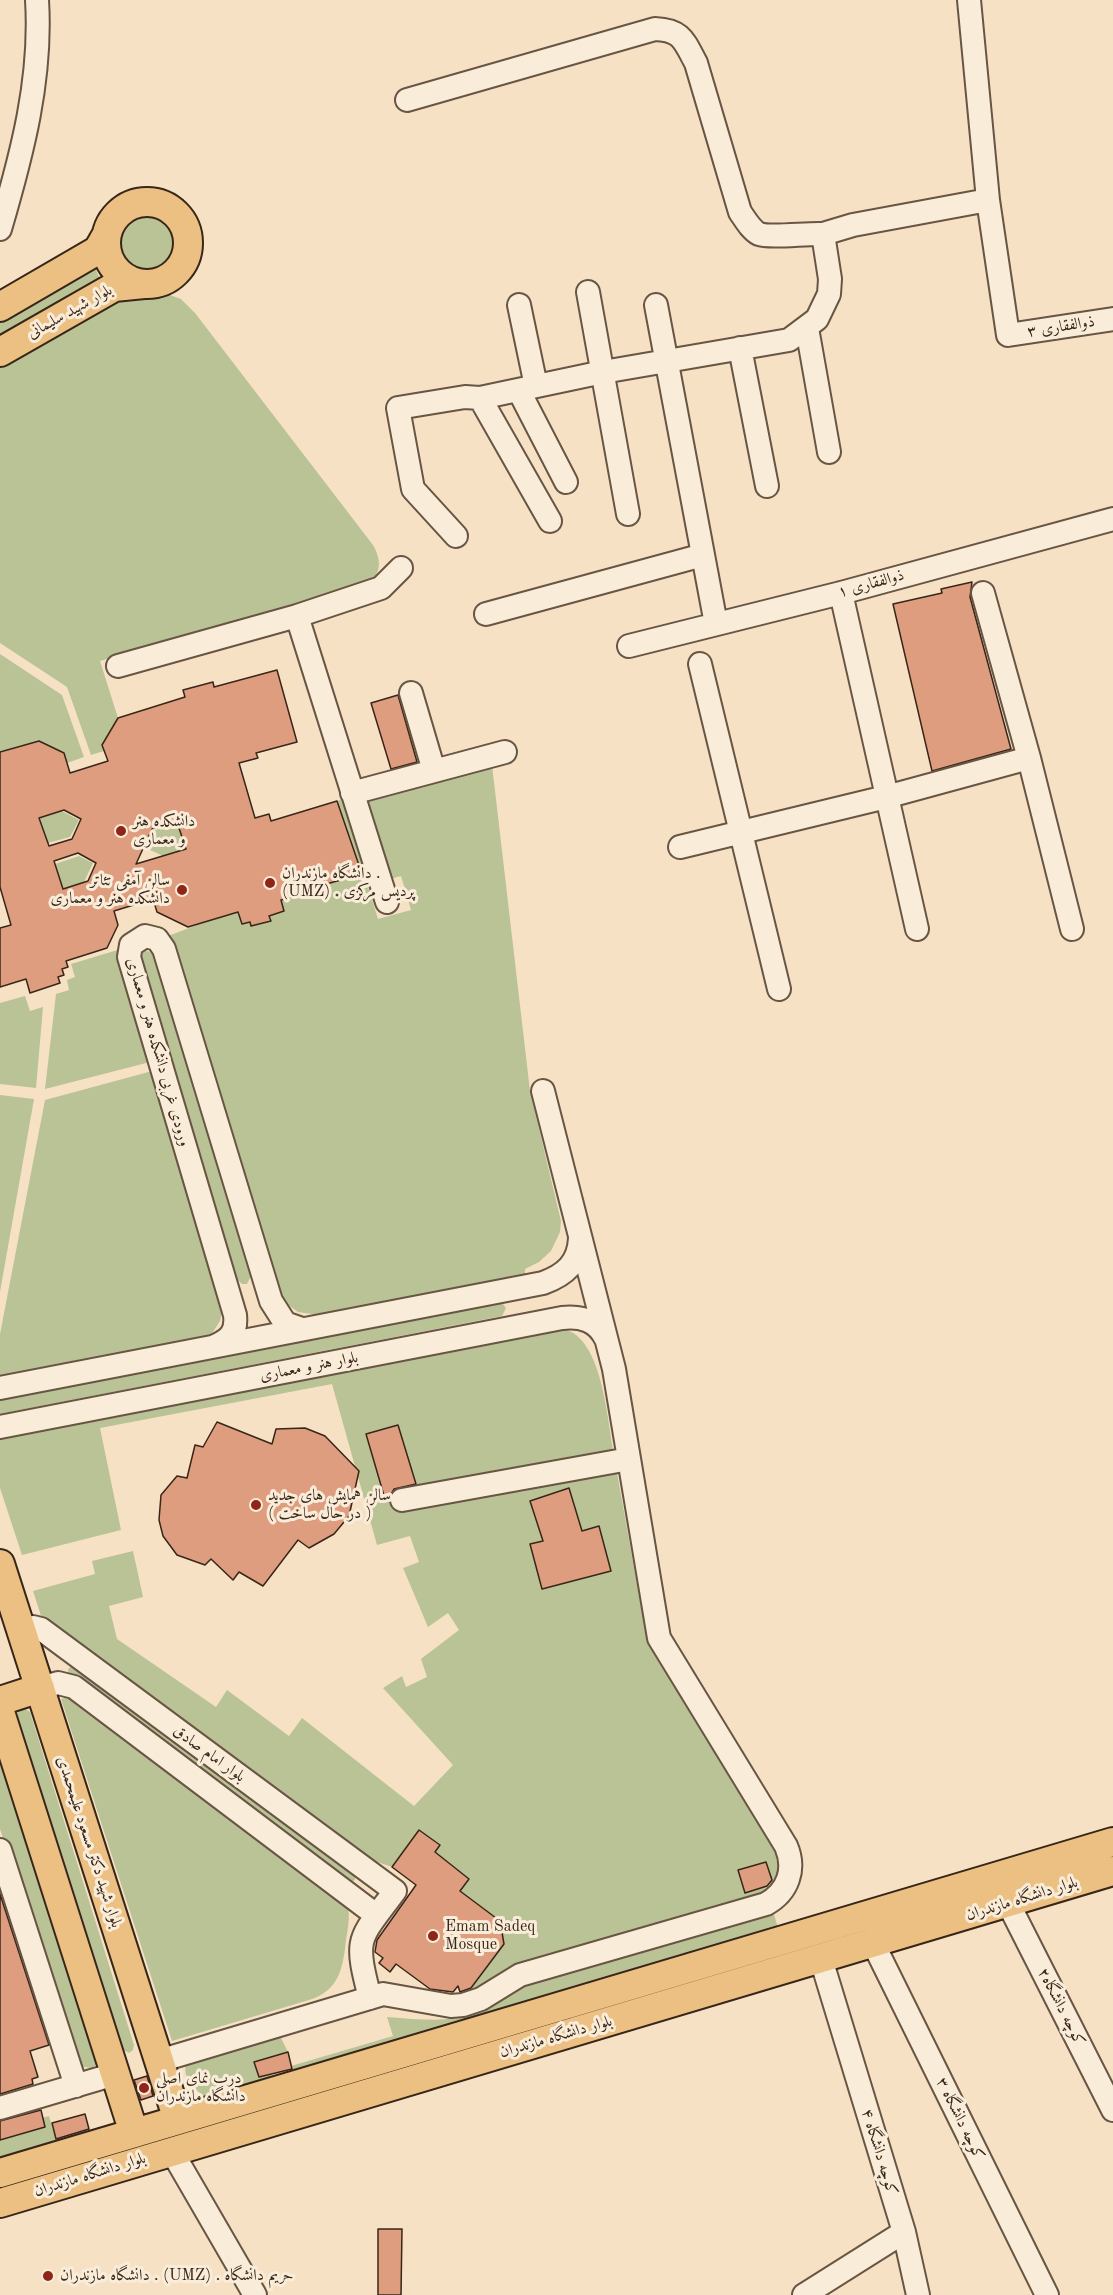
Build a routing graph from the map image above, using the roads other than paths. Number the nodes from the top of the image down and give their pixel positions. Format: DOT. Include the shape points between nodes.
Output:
graph roads {
  1 [pos="37,0"];
  2 [pos="969,0"];
  3 [pos="407,100"];
  4 [pos="988,200"];
  5 [pos="0,229"];
  6 [pos="823,234"];
  7 [pos="106,236"];
  8 [pos="144,284"];
  9 [pos="588,292"];
  10 [pos="519,305"];
  11 [pos="656,305"];
  12 [pos="0,307"];
  13 [pos="1113,319"];
  14 [pos="807,328"];
  15 [pos="740,348"];
  16 [pos="0,352"];
  17 [pos="667,361"];
  18 [pos="603,372"];
  19 [pos="527,388"];
  20 [pos="480,398"];
  21 [pos="829,452"];
  22 [pos="566,482"];
  23 [pos="767,486"];
  24 [pos="628,514"];
  25 [pos="1113,519"];
  26 [pos="550,521"];
  27 [pos="456,536"];
  28 [pos="703,555"];
  29 [pos="401,568"];
  30 [pos="841,593"];
  31 [pos="983,593"];
  32 [pos="486,614"];
  33 [pos="297,616"];
  34 [pos="716,624"];
  35 [pos="629,646"];
  36 [pos="700,664"];
  37 [pos="118,666"];
  38 [pos="411,693"];
  39 [pos="505,752"];
  40 [pos="1029,758"];
  41 [pos="434,771"];
  42 [pos="352,794"];
  43 [pos="886,797"];
  44 [pos="742,832"];
  45 [pos="680,847"];
  46 [pos="387,902"];
  47 [pos="916,929"];
  48 [pos="1072,929"];
  49 [pos="779,989"];
  50 [pos="543,1090"];
  51 [pos="579,1229"];
  52 [pos="302,1329"];
  53 [pos="608,1342"];
  54 [pos="215,1346"];
  55 [pos="0,1388"];
  56 [pos="0,1426"];
  57 [pos="629,1459"];
  58 [pos="402,1500"];
  59 [pos="0,1564"];
  60 [pos="10,1632"];
  61 [pos="40,1688"];
  62 [pos="0,1701"];
  63 [pos="0,1712"];
  64 [pos="1113,1842"];
  65 [pos="0,1850"];
  66 [pos="1113,1871"];
  67 [pos="1008,1903"];
  68 [pos="376,1916"];
  69 [pos="830,1926"];
  70 [pos="873,1943"];
  71 [pos="829,1957"];
  72 [pos="370,1998"];
  73 [pos="159,2061"];
  74 [pos="115,2074"];
  75 [pos="76,2086"];
  76 [pos="0,2108"];
  77 [pos="1113,2110"];
  78 [pos="178,2120"];
  79 [pos="134,2133"];
  80 [pos="171,2150"];
  81 [pos="0,2173"];
  82 [pos="0,2203"];
  83 [pos="904,2232"];
  84 [pos="255,2295"];
  85 [pos="804,2295"];
  86 [pos="918,2295"];
  87 [pos="1047,2295"];
  1 -- 5 [label="street" via="32,108"];
  2 -- 4 [label="street"];
  3 -- 6 [label="street" via="655,29 675,32 696,63 740,212 748,224 757,233 770,237"];
  4 -- 6 [label="street"];
  4 -- 13 [label="street, ذوالفقاری ۳" via="1008,335"];
  6 -- 14 [label="street" via="829,294 817,319"];
  7 -- 8 [label="main road" via="113,266 126,279"];
  7 -- 8 [label="main road" via="118,214 140,202 159,204 179,218 187,235 184,260 168,278"];
  7 -- 12 [label="main road" via="98,250"];
  8 -- 16 [label="main road, بلوار شهید سلیمانی" via="114,287"];
  9 -- 18 [label="street"];
  10 -- 19 [label="street"];
  11 -- 17 [label="street"];
  14 -- 15 [label="street" via="789,340"];
  14 -- 21 [label="street"];
  15 -- 17 [label="street"];
  15 -- 23 [label="street"];
  17 -- 18 [label="street"];
  17 -- 28 [label="street"];
  18 -- 19 [label="street"];
  18 -- 24 [label="street"];
  19 -- 20 [label="street"];
  19 -- 22 [label="street"];
  20 -- 26 [label="street"];
  20 -- 27 [label="street" via="398,408 413,489"];
  25 -- 30 [label="street, ذوالفقاری ۱"];
  28 -- 32 [label="street"];
  28 -- 34 [label="street"];
  29 -- 33 [label="street" via="381,588"];
  30 -- 34 [label="street, ذوالفقاری ۱"];
  30 -- 43 [label="street"];
  31 -- 40 [label="street"];
  33 -- 37 [label="street"];
  33 -- 42 [label="street"];
  34 -- 35 [label="street, ذوالفقاری ۱"];
  36 -- 44 [label="street"];
  38 -- 41 [label="street"];
  39 -- 41 [label="street"];
  40 -- 43 [label="street"];
  40 -- 48 [label="street"];
  41 -- 42 [label="street"];
  42 -- 46 [label="street"];
  43 -- 44 [label="street"];
  43 -- 47 [label="street"];
  44 -- 45 [label="street"];
  44 -- 49 [label="street"];
  50 -- 51 [label="street"];
  51 -- 52 [label="street" via="576,1258 555,1279"];
  51 -- 53 [label="street"];
  52 -- 54 [label="street"];
  52 -- 54 [label="street, ورودی غربی دانشکده هنر و معماری" via="285,1323 271,1301 164,949 157,939 146,936 131,945 129,957 235,1315 232,1335"];
  53 -- 56 [label="street, بلوار هنر و معماری" via="588,1320 562,1318"];
  53 -- 57 [label="street"];
  54 -- 55 [label="street"];
  57 -- 58 [label="street"];
  57 -- 72 [label="street" via="659,1638 786,1846 791,1864 788,1882 766,1904 520,1975 468,2004 451,2006 392,1994"];
  59 -- 60 [label="main road, بلوار شهید دکتر مسعود علیمحمدی"];
  60 -- 61 [label="main road, بلوار شهید دکتر مسعود علیمحمدی"];
  60 -- 68 [label="street, بلوار امام صادق" via="41,1629 395,1891"];
  61 -- 62 [label="main road"];
  61 -- 68 [label="street, بلوار امام صادق" via="58,1683 74,1687"];
  61 -- 73 [label="main road, بلوار شهید دکتر مسعود علیمحمدی"];
  63 -- 74 [label="main road"];
  64 -- 69 [label="main road, بلوار دانشگاه مازندران"];
  65 -- 75 [label="street"];
  66 -- 67 [label="main road, بلوار دانشگاه مازندران"];
  67 -- 70 [label="main road, بلوار دانشگاه مازندران"];
  67 -- 77 [label="street, کوچه دانشگاه۲"];
  68 -- 72 [label="street" via="360,1944 360,1961"];
  69 -- 71 [label="main road"];
  69 -- 78 [label="main road, بلوار دانشگاه مازندران"];
  70 -- 71 [label="main road, بلوار دانشگاه مازندران"];
  70 -- 87 [label="street, کوچه دانشگاه ۳"];
  71 -- 80 [label="main road, بلوار دانشگاه مازندران"];
  71 -- 83 [label="street, کوچه دانشگاه ۴"];
  72 -- 73 [label="street"];
  73 -- 74 [label="main road"];
  73 -- 78 [label="main road, بلوار شهید دکتر مسعود علیمحمدی"];
  74 -- 75 [label="street"];
  74 -- 79 [label="main road"];
  75 -- 76 [label="street"];
  78 -- 79 [label="main road, بلوار دانشگاه مازندران"];
  79 -- 81 [label="main road, بلوار دانشگاه مازندران"];
  80 -- 82 [label="main road, بلوار دانشگاه مازندران"];
  80 -- 84 [label="street"];
  83 -- 85 [label="street"];
  83 -- 86 [label="street, کوچه دانشگاه ۴"];
}
